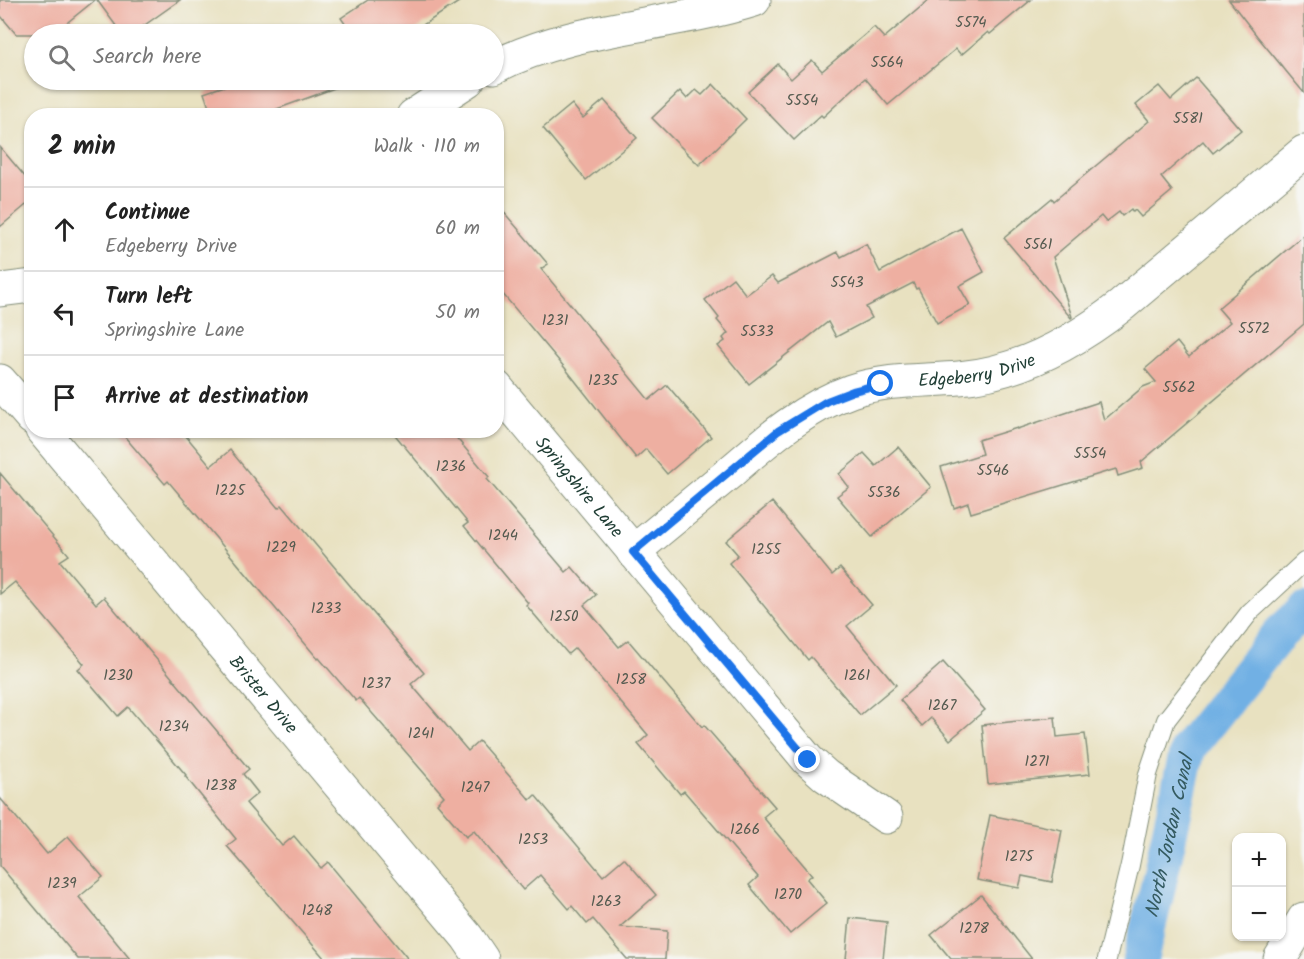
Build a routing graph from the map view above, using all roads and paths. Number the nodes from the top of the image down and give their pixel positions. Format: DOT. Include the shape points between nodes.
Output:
graph roads {
  1 [pos="754,0"];
  2 [pos="504,63"];
  3 [pos="453,90"];
  4 [pos="425,108"];
  5 [pos="1304,152"];
  6 [pos="24,286"];
  7 [pos="0,290"];
  8 [pos="0,381"];
  9 [pos="504,397"];
  10 [pos="24,409"];
  11 [pos="49,438"];
  12 [pos="633,552"];
  13 [pos="1304,562"];
  14 [pos="886,817"];
  15 [pos="1304,919"];
  16 [pos="482,959"];
  17 [pos="1107,959"];
  18 [pos="1280,959"];
  1 -- 2 [label="street" via="691,16 575,36"];
  3 -- 4 [label="street"];
  5 -- 12 [label="street, Edgeberry Drive" via="1122,305 1070,342 1014,367 960,378 881,384 827,401 778,431"];
  6 -- 7 [label="street"];
  8 -- 10 [label="street"];
  9 -- 12 [label="street, Springshire Lane"];
  11 -- 16 [label="street, Brister Drive"];
  12 -- 14 [label="street, Springshire Lane" via="808,760"];
  13 -- 17 [label="lane" via="1250,612 1166,720 1148,774"];
  15 -- 18 [label="street"];
}
